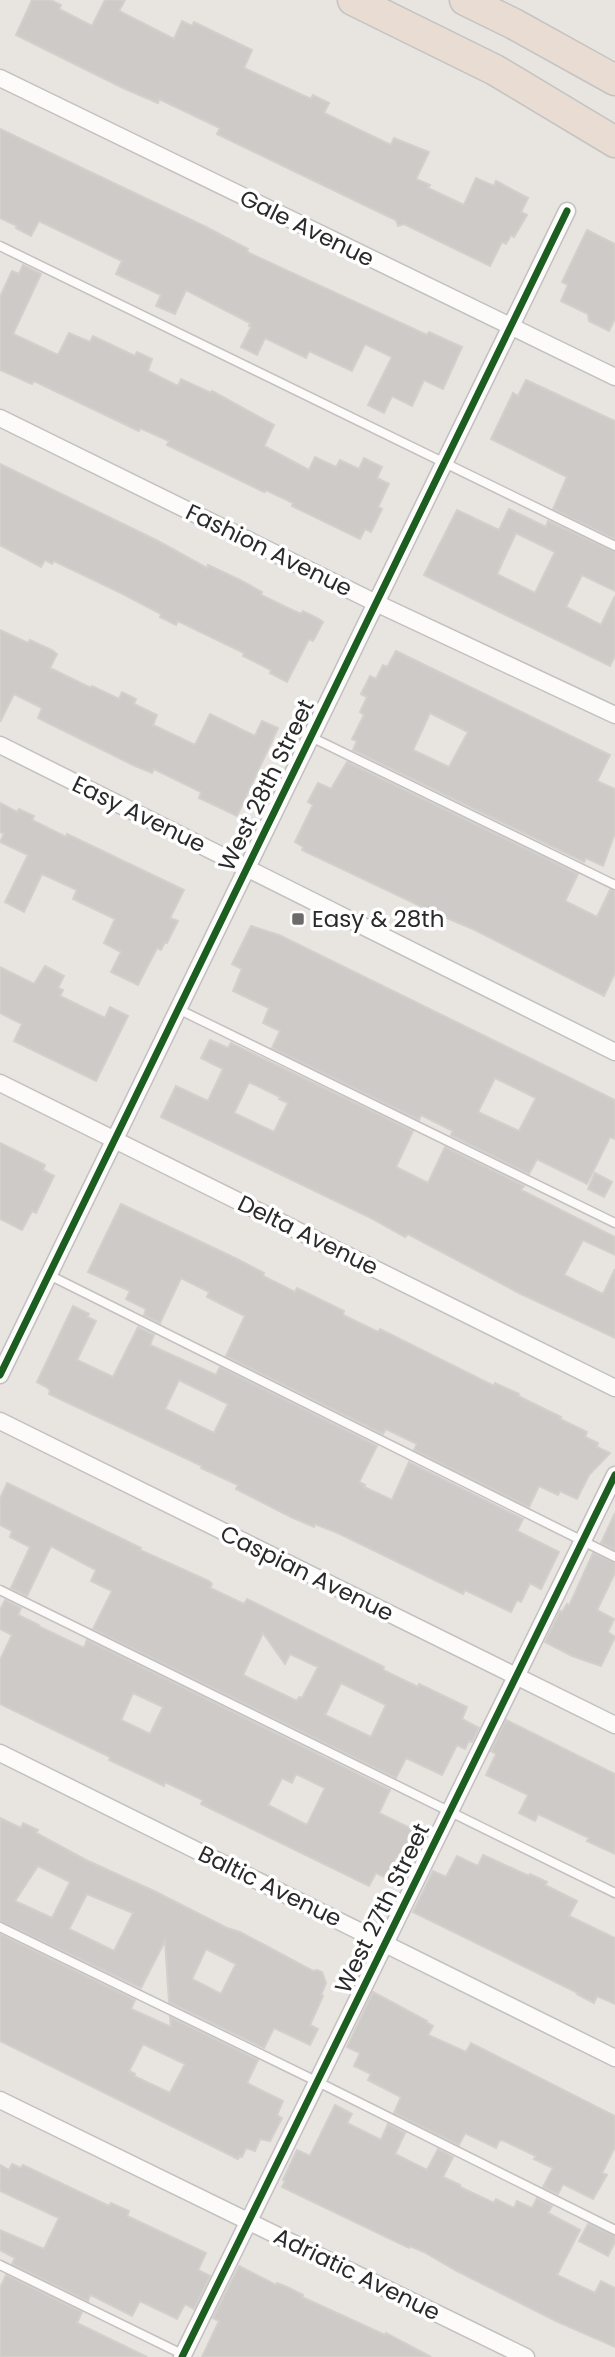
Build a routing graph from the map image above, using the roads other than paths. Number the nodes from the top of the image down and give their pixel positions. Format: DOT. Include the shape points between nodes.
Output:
graph roads {
  1 [pos="354,0"];
  2 [pos="465,0"];
  3 [pos="0,78"];
  4 [pos="615,80"];
  5 [pos="615,142"];
  6 [pos="567,211"];
  7 [pos="0,246"];
  8 [pos="510,327"];
  9 [pos="615,377"];
  10 [pos="0,418"];
  11 [pos="444,463"];
  12 [pos="615,546"];
  13 [pos="376,603"];
  14 [pos="615,715"];
  15 [pos="311,737"];
  16 [pos="0,745"];
  17 [pos="247,867"];
  18 [pos="615,885"];
  19 [pos="178,1009"];
  20 [pos="615,1052"];
  21 [pos="0,1083"];
  22 [pos="115,1139"];
  23 [pos="615,1223"];
  24 [pos="49,1275"];
  25 [pos="1,1371"];
  26 [pos="615,1388"];
  27 [pos="0,1421"];
  28 [pos="615,1475"];
  29 [pos="583,1541"];
  30 [pos="615,1557"];
  31 [pos="0,1590"];
  32 [pos="517,1677"];
  33 [pos="615,1725"];
  34 [pos="0,1753"];
  35 [pos="451,1812"];
  36 [pos="615,1893"];
  37 [pos="0,1927"];
  38 [pos="386,1943"];
  39 [pos="615,2058"];
  40 [pos="318,2082"];
  41 [pos="0,2100"];
  42 [pos="249,2221"];
  43 [pos="615,2230"];
  44 [pos="0,2265"];
  45 [pos="185,2356"];
  46 [pos="526,2357"];
  1 -- 5 [label="highway" via="495,70"];
  2 -- 4 [label="highway"];
  3 -- 8 [label="street, Gale Avenue"];
  6 -- 8 [label="street, West 28th Street"];
  7 -- 11 [label="lane"];
  8 -- 9 [label="street, Gale Avenue"];
  8 -- 11 [label="street, West 28th Street"];
  10 -- 13 [label="street, Fashion Avenue"];
  11 -- 12 [label="lane"];
  11 -- 13 [label="street, West 28th Street"];
  13 -- 14 [label="street, Fashion Avenue"];
  13 -- 15 [label="street, West 28th Street"];
  15 -- 17 [label="street, West 28th Street"];
  15 -- 18 [label="lane"];
  16 -- 17 [label="street, Easy Avenue"];
  17 -- 19 [label="street, West 28th Street"];
  17 -- 20 [label="street, Easy Avenue"];
  19 -- 22 [label="street, West 28th Street"];
  19 -- 23 [label="lane"];
  21 -- 22 [label="street, Delta Avenue"];
  22 -- 24 [label="street, West 28th Street"];
  22 -- 26 [label="street, Delta Avenue"];
  24 -- 25 [label="street, West 28th Street"];
  24 -- 29 [label="lane"];
  27 -- 32 [label="street, Caspian Avenue"];
  28 -- 29 [label="street, West 27th Street"];
  29 -- 30 [label="lane"];
  29 -- 32 [label="street, West 27th Street"];
  31 -- 35 [label="lane"];
  32 -- 33 [label="street, Caspian Avenue"];
  32 -- 35 [label="street, West 27th Street"];
  34 -- 38 [label="street, Baltic Avenue"];
  35 -- 36 [label="lane"];
  35 -- 38 [label="street, West 27th Street"];
  37 -- 40 [label="lane"];
  38 -- 39 [label="street, Baltic Avenue"];
  38 -- 40 [label="street, West 27th Street"];
  40 -- 42 [label="street, West 27th Street"];
  40 -- 43 [label="lane"];
  41 -- 42 [label="street, Adriatic Avenue"];
  42 -- 45 [label="street, West 27th Street"];
  42 -- 46 [label="street, Adriatic Avenue"];
  44 -- 45 [label="lane"];
}
